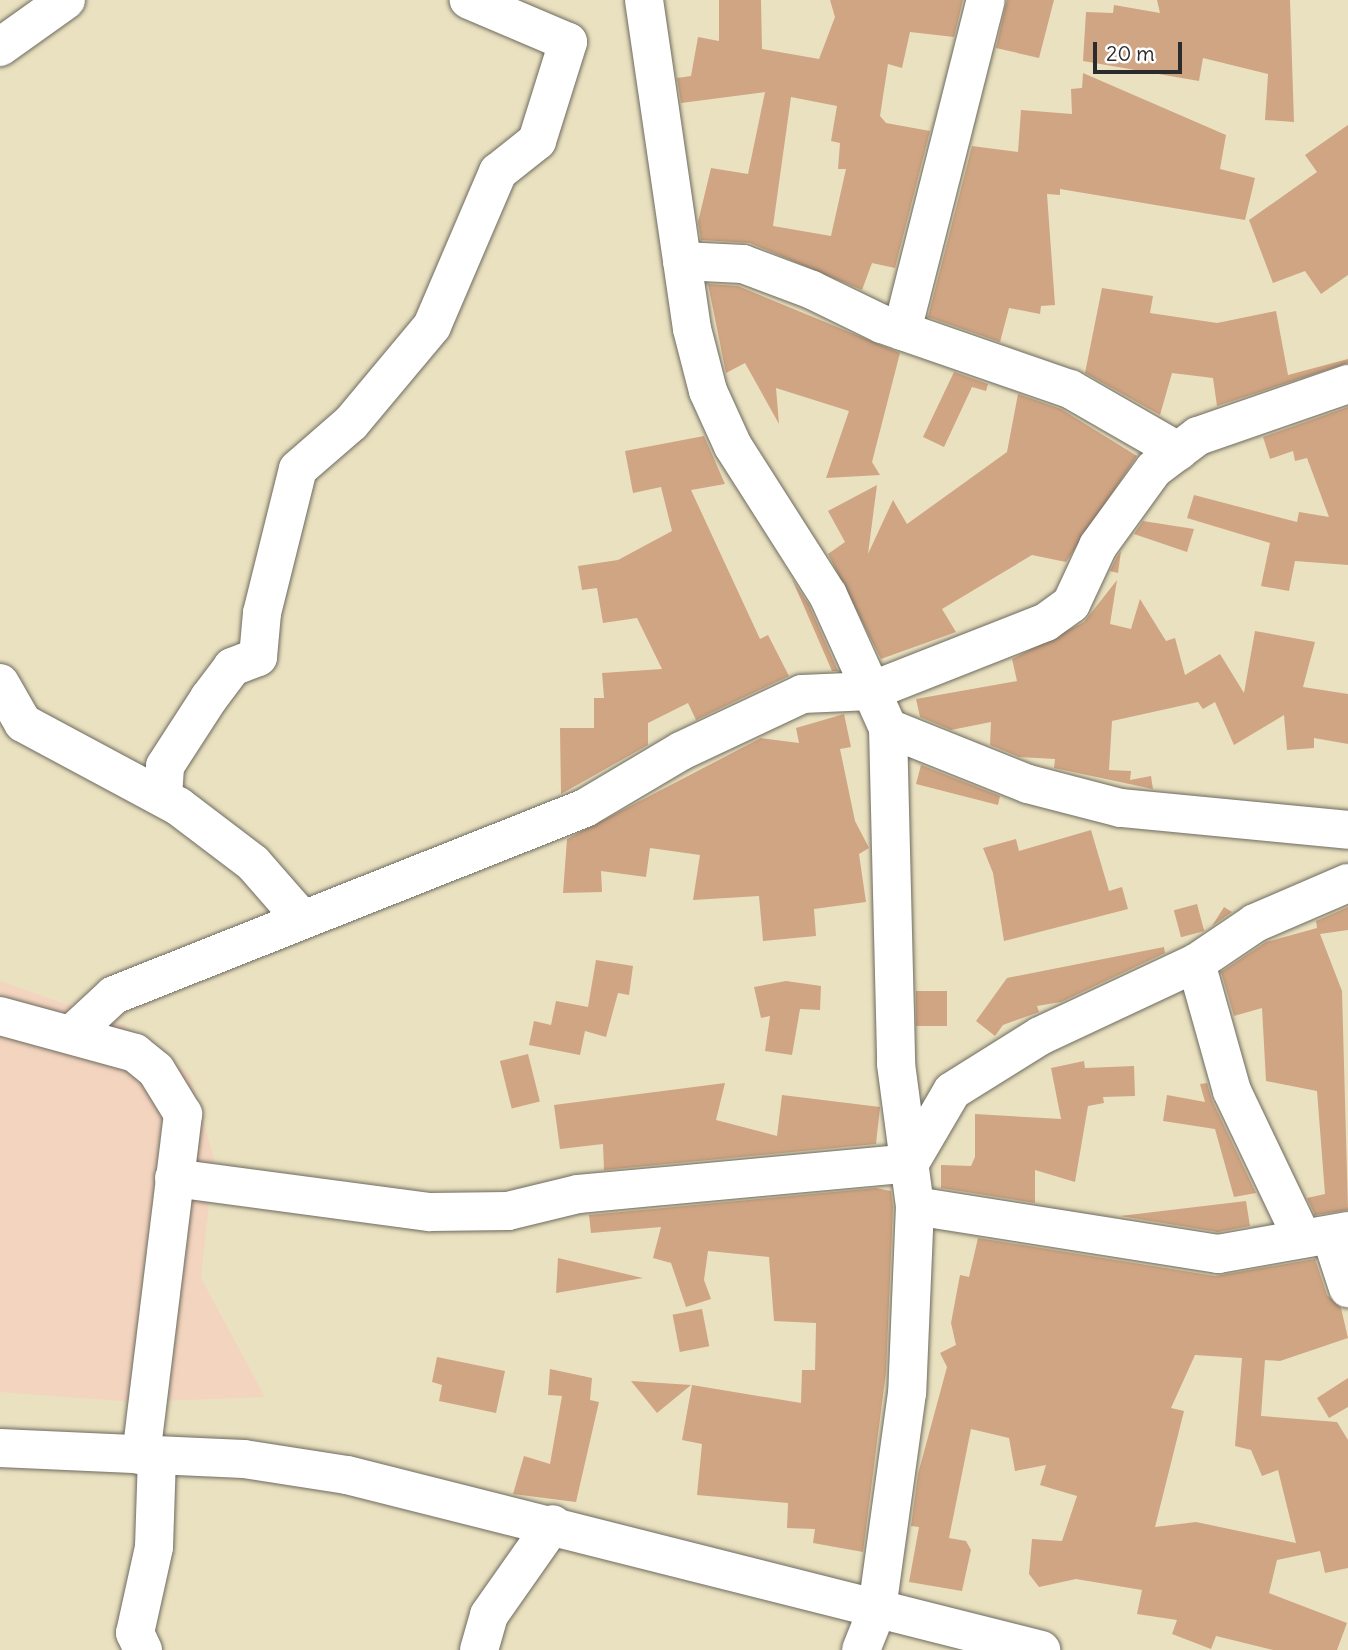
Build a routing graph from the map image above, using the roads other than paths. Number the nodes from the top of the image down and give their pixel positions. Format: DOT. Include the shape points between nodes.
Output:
graph roads {
  1 [pos="66,0"];
  2 [pos="470,0"];
  3 [pos="643,0"];
  4 [pos="986,0"];
  5 [pos="0,47"];
  6 [pos="682,261"];
  7 [pos="902,331"];
  8 [pos="1348,384"];
  9 [pos="1178,452"];
  10 [pos="0,683"];
  11 [pos="871,691"];
  12 [pos="888,728"];
  13 [pos="163,796"];
  14 [pos="1348,830"];
  15 [pos="1348,883"];
  16 [pos="302,919"];
  17 [pos="1196,962"];
  18 [pos="0,1016"];
  19 [pos="72,1034"];
  20 [pos="910,1163"];
  21 [pos="174,1178"];
  22 [pos="915,1206"];
  23 [pos="1327,1235"];
  24 [pos="1348,1289"];
  25 [pos="0,1448"];
  26 [pos="149,1455"];
  27 [pos="552,1524"];
  28 [pos="877,1610"];
  29 [pos="143,1650"];
  30 [pos="479,1650"];
  31 [pos="861,1650"];
  32 [pos="1041,1650"];
  1 -- 5 [label="street"];
  2 -- 13 [label="street" via="568,42 542,128 524,156 498,172 432,326 351,423 298,469 262,613 258,657 232,667 209,698 165,766"];
  3 -- 6 [label="street"];
  4 -- 7 [label="street"];
  6 -- 7 [label="street" via="743,264"];
  6 -- 11 [label="street" via="708,391 733,446 828,595"];
  7 -- 9 [label="street" via="1070,389"];
  8 -- 9 [label="street" via="1198,436"];
  9 -- 11 [label="street" via="1154,469 1063,610 1011,639"];
  10 -- 13 [label="street" via="23,723"];
  11 -- 12 [label="street"];
  11 -- 16 [label="street" via="802,694 681,751 585,808 517,831 413,881"];
  12 -- 14 [label="street" via="1028,784 1121,808"];
  12 -- 20 [label="street" via="897,1064"];
  13 -- 16 [label="street" via="253,863"];
  15 -- 17 [label="street" via="1255,923"];
  16 -- 19 [label="street" via="114,995"];
  17 -- 20 [label="street" via="1040,1036 952,1091"];
  17 -- 23 [label="street" via="1232,1091"];
  18 -- 19 [label="street"];
  19 -- 21 [label="street" via="135,1053 174,1093 183,1114"];
  20 -- 21 [label="street" via="578,1195 508,1211 430,1212"];
  20 -- 22 [label="street"];
  21 -- 26 [label="street"];
  22 -- 23 [label="street" via="1218,1254"];
  22 -- 28 [label="street" via="907,1393"];
  23 -- 24 [label="street"];
  25 -- 26 [label="street"];
  26 -- 27 [label="street" via="244,1459 347,1475"];
  26 -- 29 [label="street" via="153,1547 135,1633"];
  27 -- 28 [label="street"];
  27 -- 30 [label="street" via="489,1615"];
  28 -- 31 [label="street"];
  28 -- 32 [label="street"];
}
